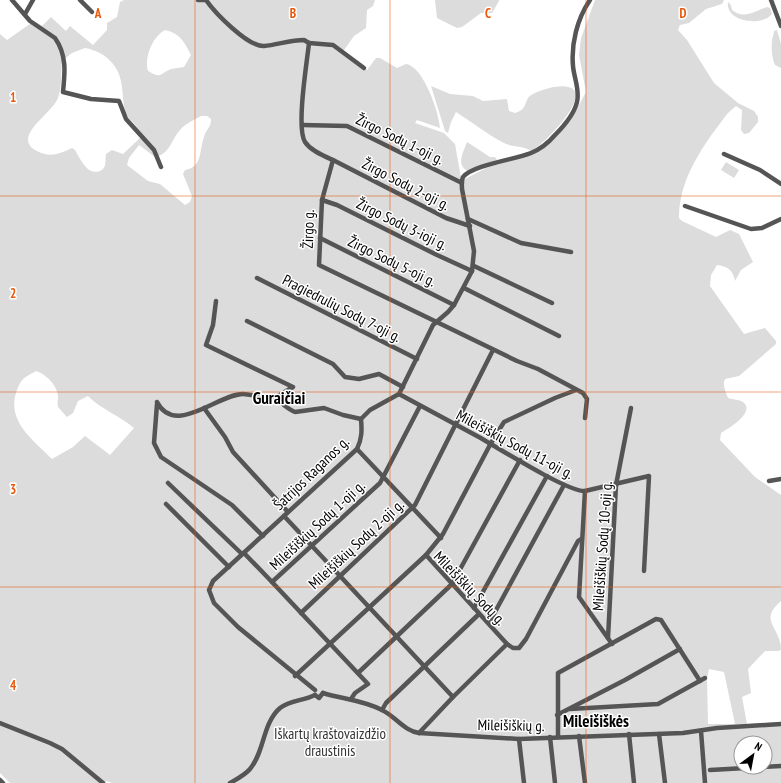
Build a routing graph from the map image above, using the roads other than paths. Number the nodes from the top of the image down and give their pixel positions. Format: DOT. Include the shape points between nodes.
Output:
graph roads {
  1 [pos="12,0"];
  2 [pos="34,0"];
  3 [pos="80,0"];
  4 [pos="198,0"];
  5 [pos="206,0"];
  6 [pos="590,0"];
  7 [pos="771,0"];
  8 [pos="92,12"];
  9 [pos="25,14"];
  10 [pos="781,26"];
  11 [pos="308,43"];
  12 [pos="364,68"];
  13 [pos="302,125"];
  14 [pos="724,154"];
  15 [pos="333,160"];
  16 [pos="161,167"];
  17 [pos="462,183"];
  18 [pos="781,184"];
  19 [pos="322,200"];
  20 [pos="686,206"];
  21 [pos="468,219"];
  22 [pos="781,219"];
  23 [pos="470,226"];
  24 [pos="320,238"];
  25 [pos="572,252"];
  26 [pos="473,269"];
  27 [pos="257,278"];
  28 [pos="464,288"];
  29 [pos="216,301"];
  30 [pos="552,304"];
  31 [pos="454,305"];
  32 [pos="436,320"];
  33 [pos="247,321"];
  34 [pos="559,336"];
  35 [pos="493,350"];
  36 [pos="417,359"];
  37 [pos="403,387"];
  38 [pos="576,390"];
  39 [pos="399,394"];
  40 [pos="273,399"];
  41 [pos="420,406"];
  42 [pos="204,408"];
  43 [pos="630,408"];
  44 [pos="361,418"];
  45 [pos="585,418"];
  46 [pos="455,425"];
  47 [pos="491,443"];
  48 [pos="357,449"];
  49 [pos="520,460"];
  50 [pos="547,476"];
  51 [pos="383,478"];
  52 [pos="781,479"];
  53 [pos="769,481"];
  54 [pos="168,482"];
  55 [pos="564,484"];
  56 [pos="616,485"];
  57 [pos="585,491"];
  58 [pos="166,504"];
  59 [pos="412,509"];
  60 [pos="288,512"];
  61 [pos="284,516"];
  62 [pos="263,536"];
  63 [pos="441,538"];
  64 [pos="581,539"];
  65 [pos="311,546"];
  66 [pos="243,554"];
  67 [pos="426,555"];
  68 [pos="229,567"];
  69 [pos="644,570"];
  70 [pos="339,577"];
  71 [pos="272,582"];
  72 [pos="452,584"];
  73 [pos="368,607"];
  74 [pos="474,608"];
  75 [pos="301,613"];
  76 [pos="479,614"];
  77 [pos="489,623"];
  78 [pos="396,637"];
  79 [pos="608,638"];
  80 [pos="329,643"];
  81 [pos="507,644"];
  82 [pos="612,644"];
  83 [pos="680,649"];
  84 [pos="425,667"];
  85 [pos="358,673"];
  86 [pos="295,676"];
  87 [pos="705,678"];
  88 [pos="700,681"];
  89 [pos="315,693"];
  90 [pos="453,697"];
  91 [pos="351,699"];
  92 [pos="570,709"];
  93 [pos="382,710"];
  94 [pos="557,715"];
  95 [pos="0,723"];
  96 [pos="781,724"];
  97 [pos="701,731"];
  98 [pos="419,733"];
  99 [pos="629,734"];
  100 [pos="659,734"];
  101 [pos="579,736"];
  102 [pos="550,737"];
  103 [pos="558,737"];
  104 [pos="519,739"];
  105 [pos="781,766"];
  106 [pos="710,770"];
  107 [pos="0,780"];
  108 [pos="3,783"];
  109 [pos="103,783"];
  110 [pos="230,783"];
  111 [pos="524,783"];
  112 [pos="554,783"];
  113 [pos="585,783"];
  114 [pos="634,783"];
  115 [pos="665,783"];
  116 [pos="705,783"];
  1 -- 9 [label="street"];
  2 -- 9 [label="street"];
  3 -- 8 [label="street"];
  4 -- 5 [label="street"];
  5 -- 11 [label="street" via="234,30 257,45 295,40 304,40"];
  6 -- 17 [label="street" via="578,24 573,67 578,97 576,107 568,120 541,148 532,153 484,166 466,175"];
  7 -- 10 [label="street"];
  9 -- 16 [label="street" via="58,42 65,63 63,92 90,99 119,101 126,119 154,150"];
  11 -- 12 [label="street" via="333,46"];
  11 -- 13 [label="street"];
  13 -- 15 [label="street" via="305,143"];
  13 -- 17 [label="street, Žirgo Sodų 1-oji g." via="347,126"];
  14 -- 18 [label="street" via="764,172"];
  15 -- 19 [label="street, Žirgo g."];
  15 -- 23 [label="street, Žirgo Sodų 2-oji g." via="446,218"];
  17 -- 21 [label="street"];
  19 -- 24 [label="street, Žirgo g."];
  19 -- 26 [label="street, Žirgo Sodų 3-ioji g." via="437,255"];
  20 -- 22 [label="street" via="752,229 762,228"];
  21 -- 23 [label="street"];
  21 -- 25 [label="street" via="529,246"];
  23 -- 26 [label="street" via="474,251"];
  24 -- 31 [label="street, Žirgo Sodų 5-oji g."];
  24 -- 32 [label="street, Žirgo g." via="319,265"];
  26 -- 28 [label="street"];
  26 -- 30 [label="street, Žirgo Sodų 3-ioji g."];
  27 -- 36 [label="street, Pragiedrulių Sodų 7-oji g."];
  28 -- 31 [label="street"];
  28 -- 34 [label="street"];
  29 -- 40 [label="street" via="213,325 206,345 293,388"];
  31 -- 32 [label="street"];
  32 -- 35 [label="street, Žirgo g."];
  32 -- 36 [label="street"];
  33 -- 37 [label="street" via="333,364 345,377 358,379 379,374"];
  35 -- 38 [label="street, Žirgo g." via="538,369"];
  35 -- 46 [label="street"];
  36 -- 37 [label="street"];
  37 -- 39 [label="street"];
  38 -- 45 [label="street, Žirgo g." via="583,393 587,399"];
  38 -- 47 [label="street" via="508,420 501,426"];
  39 -- 41 [label="street, Mileišiškių Sodų 11-oji g."];
  39 -- 44 [label="street"];
  40 -- 42 [label="street" via="246,394 236,395"];
  40 -- 44 [label="street" via="295,412 324,408"];
  41 -- 46 [label="street, Mileišiškių Sodų 11-oji g."];
  41 -- 51 [label="street, Mileišiškių Sodų 1-oji g."];
  42 -- 60 [label="street" via="233,452"];
  42 -- 62 [label="street" via="196,413 178,415 165,411 157,402 154,443 161,457 232,505"];
  43 -- 56 [label="street, Mileišiškių Sodų 10-oji g."];
  44 -- 48 [label="street, Šatrijos Raganos g." via="360,442"];
  46 -- 47 [label="street, Mileišiškių Sodų 11-oji g."];
  46 -- 59 [label="street, Mileišiškių Sodų 2-oji g."];
  47 -- 49 [label="street, Mileišiškių Sodų 11-oji g."];
  47 -- 63 [label="street"];
  48 -- 51 [label="street"];
  48 -- 60 [label="street, Šatrijos Raganos g."];
  49 -- 50 [label="street, Mileišiškių Sodų 11-oji g."];
  49 -- 72 [label="street"];
  50 -- 55 [label="street, Mileišiškių Sodų 11-oji g."];
  50 -- 74 [label="street"];
  51 -- 59 [label="street"];
  51 -- 65 [label="street, Mileišiškių Sodų 1-oji g."];
  52 -- 53 [label="street"];
  54 -- 66 [label="street"];
  55 -- 57 [label="street, Mileišiškių Sodų 11-oji g."];
  55 -- 77 [label="street"];
  56 -- 57 [label="street, Mileišiškių Sodų 11-oji g."];
  56 -- 69 [label="street, Mileišiškių Sodų 11-oji g." via="649,476"];
  56 -- 79 [label="street, Mileišiškių Sodų 10-oji g."];
  57 -- 64 [label="street"];
  58 -- 68 [label="street"];
  59 -- 63 [label="street"];
  59 -- 70 [label="street, Mileišiškių Sodų 2-oji g."];
  60 -- 61 [label="street, Šatrijos Raganos g."];
  61 -- 62 [label="street, Šatrijos Raganos g."];
  61 -- 65 [label="street"];
  62 -- 66 [label="street, Šatrijos Raganos g."];
  63 -- 67 [label="street"];
  64 -- 79 [label="street" via="579,597"];
  64 -- 81 [label="street, Mileišiškių Sodų g." via="523,644 516,648"];
  65 -- 70 [label="street"];
  65 -- 71 [label="street, Mileišiškių Sodų 1-oji g."];
  66 -- 68 [label="street, Šatrijos Raganos g."];
  66 -- 71 [label="street"];
  67 -- 72 [label="street, Mileišiškių Sodų g."];
  67 -- 73 [label="street, Mileišiškių Sodų g."];
  68 -- 86 [label="street, Šatrijos Raganos g." via="213,581 209,590 211,598 238,627"];
  70 -- 73 [label="street"];
  70 -- 75 [label="street, Mileišiškių Sodų 2-oji g."];
  71 -- 75 [label="street, Mileišiškių Sodų 1-oji g."];
  72 -- 74 [label="street, Mileišiškių Sodų g."];
  72 -- 78 [label="street"];
  73 -- 78 [label="street"];
  73 -- 80 [label="street, Mileišiškių Sodų g."];
  74 -- 76 [label="street, Mileišiškių Sodų g."];
  75 -- 80 [label="street, Mileišiškių Sodų 1-oji g."];
  76 -- 77 [label="street, Mileišiškių Sodų g."];
  76 -- 84 [label="street"];
  77 -- 81 [label="street, Mileišiškių Sodų g."];
  78 -- 84 [label="street"];
  78 -- 85 [label="street"];
  79 -- 82 [label="street"];
  80 -- 85 [label="street, Mileišiškių Sodų 1-oji g."];
  80 -- 86 [label="street, Mileišiškių Sodų g."];
  81 -- 90 [label="street"];
  82 -- 83 [label="street" via="659,618"];
  82 -- 94 [label="street" via="558,674"];
  83 -- 88 [label="street"];
  83 -- 92 [label="street"];
  84 -- 90 [label="street"];
  84 -- 93 [label="street" via="386,703"];
  85 -- 91 [label="street, Mileišiškių Sodų 1-oji g." via="368,685 355,693"];
  86 -- 89 [label="street, Šatrijos Raganos g."];
  87 -- 88 [label="street"];
  88 -- 92 [label="street" via="658,704"];
  89 -- 91 [label="street, Mileišiškių g." via="319,698 323,693"];
  89 -- 110 [label="street" via="288,703 277,712 268,726 254,763 244,774"];
  90 -- 98 [label="street"];
  91 -- 93 [label="street, Mileišiškių g."];
  92 -- 94 [label="street"];
  93 -- 98 [label="street, Mileišiškių g." via="407,729"];
  94 -- 103 [label="street"];
  95 -- 109 [label="street" via="50,742"];
  96 -- 97 [label="street, Mileišiškių g."];
  97 -- 100 [label="street, Mileišiškių g."];
  97 -- 116 [label="street"];
  98 -- 104 [label="street, Mileišiškių g."];
  99 -- 100 [label="street, Mileišiškių g."];
  99 -- 101 [label="street, Mileišiškių g."];
  99 -- 114 [label="street"];
  100 -- 115 [label="street"];
  101 -- 103 [label="street, Mileišiškių g."];
  101 -- 113 [label="street"];
  102 -- 103 [label="street, Mileišiškių g."];
  102 -- 104 [label="street, Mileišiškių g."];
  102 -- 112 [label="street"];
  104 -- 111 [label="street"];
  105 -- 106 [label="street"];
  107 -- 108 [label="street"];
}
